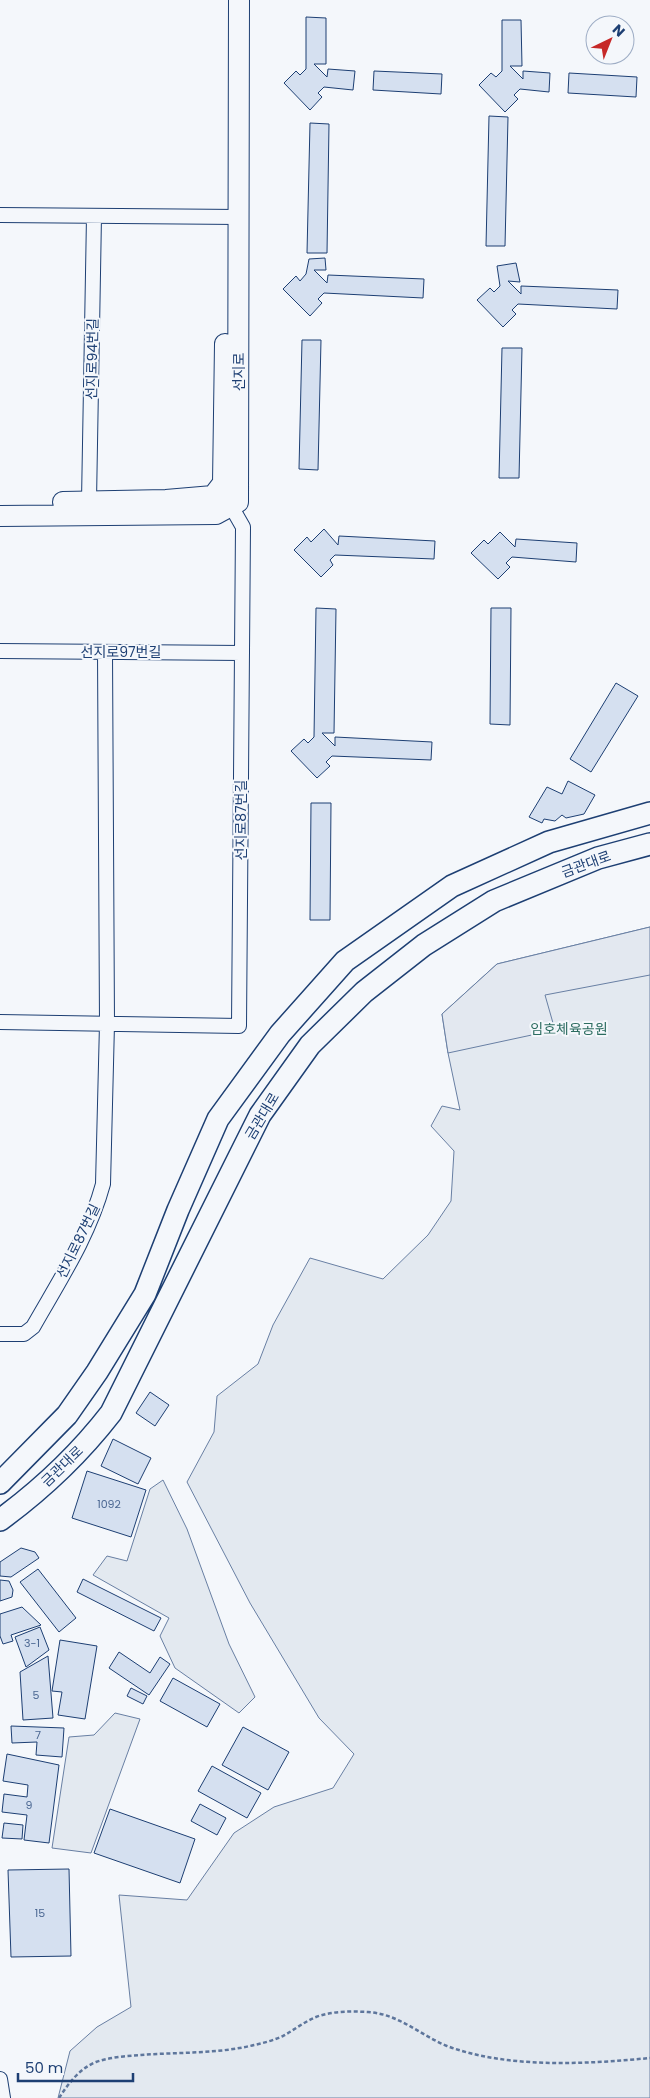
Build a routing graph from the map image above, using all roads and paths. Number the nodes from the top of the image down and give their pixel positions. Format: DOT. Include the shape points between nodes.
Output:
graph roads {
  1 [pos="227,0"];
  2 [pos="239,0"];
  3 [pos="0,215"];
  4 [pos="94,216"];
  5 [pos="232,218"];
  6 [pos="219,489"];
  7 [pos="89,502"];
  8 [pos="0,503"];
  9 [pos="232,505"];
  10 [pos="0,516"];
  11 [pos="0,651"];
  12 [pos="104,652"];
  13 [pos="242,653"];
  14 [pos="650,813"];
  15 [pos="650,844"];
  16 [pos="0,1022"];
  17 [pos="107,1024"];
  18 [pos="0,1334"];
  19 [pos="0,1483"];
  20 [pos="0,1520"];
  21 [pos="650,2058"];
  22 [pos="0,2080"];
  23 [pos="3,2098"];
  24 [pos="59,2098"];
  1 -- 5 [label="street, 선지로"];
  2 -- 5 [label="street, 선지로"];
  3 -- 4 [label="street"];
  4 -- 5 [label="street"];
  4 -- 7 [label="street, 선지로94번길"];
  5 -- 6 [label="street, 선지로" via="224,483"];
  5 -- 9 [label="street, 선지로" via="238,502"];
  6 -- 7 [label="street" via="213,496"];
  6 -- 9 [label="street, 선지로87번길"];
  7 -- 8 [label="street"];
  9 -- 10 [label="street" via="216,514"];
  9 -- 13 [label="street, 선지로87번길" via="243,527"];
  11 -- 12 [label="street, 선지로97번길"];
  12 -- 13 [label="street, 선지로97번길"];
  12 -- 17 [label="street, 선지로87번길"];
  13 -- 17 [label="street, 선지로87번길" via="239,1026"];
  14 -- 19 [label="main road" via="549,842 452,886 345,961 280,1034 218,1119 145,1294 97,1372 67,1415"];
  15 -- 20 [label="main road, 금관대로" via="598,858 494,901 424,944 364,992 310,1045 260,1115 110,1413 80,1449 26,1501"];
  16 -- 17 [label="street, 선지로87번길"];
  17 -- 18 [label="street, 선지로87번길" via="103,1184 97,1206 73,1258 33,1327 24,1334"];
  21 -- 24 [label="path" via="574,2062 512,2059 447,2046 386,2015 344,2012 316,2017 274,2040 252,2046 98,2061 81,2070"];
  22 -- 23 [label="street"];
}
